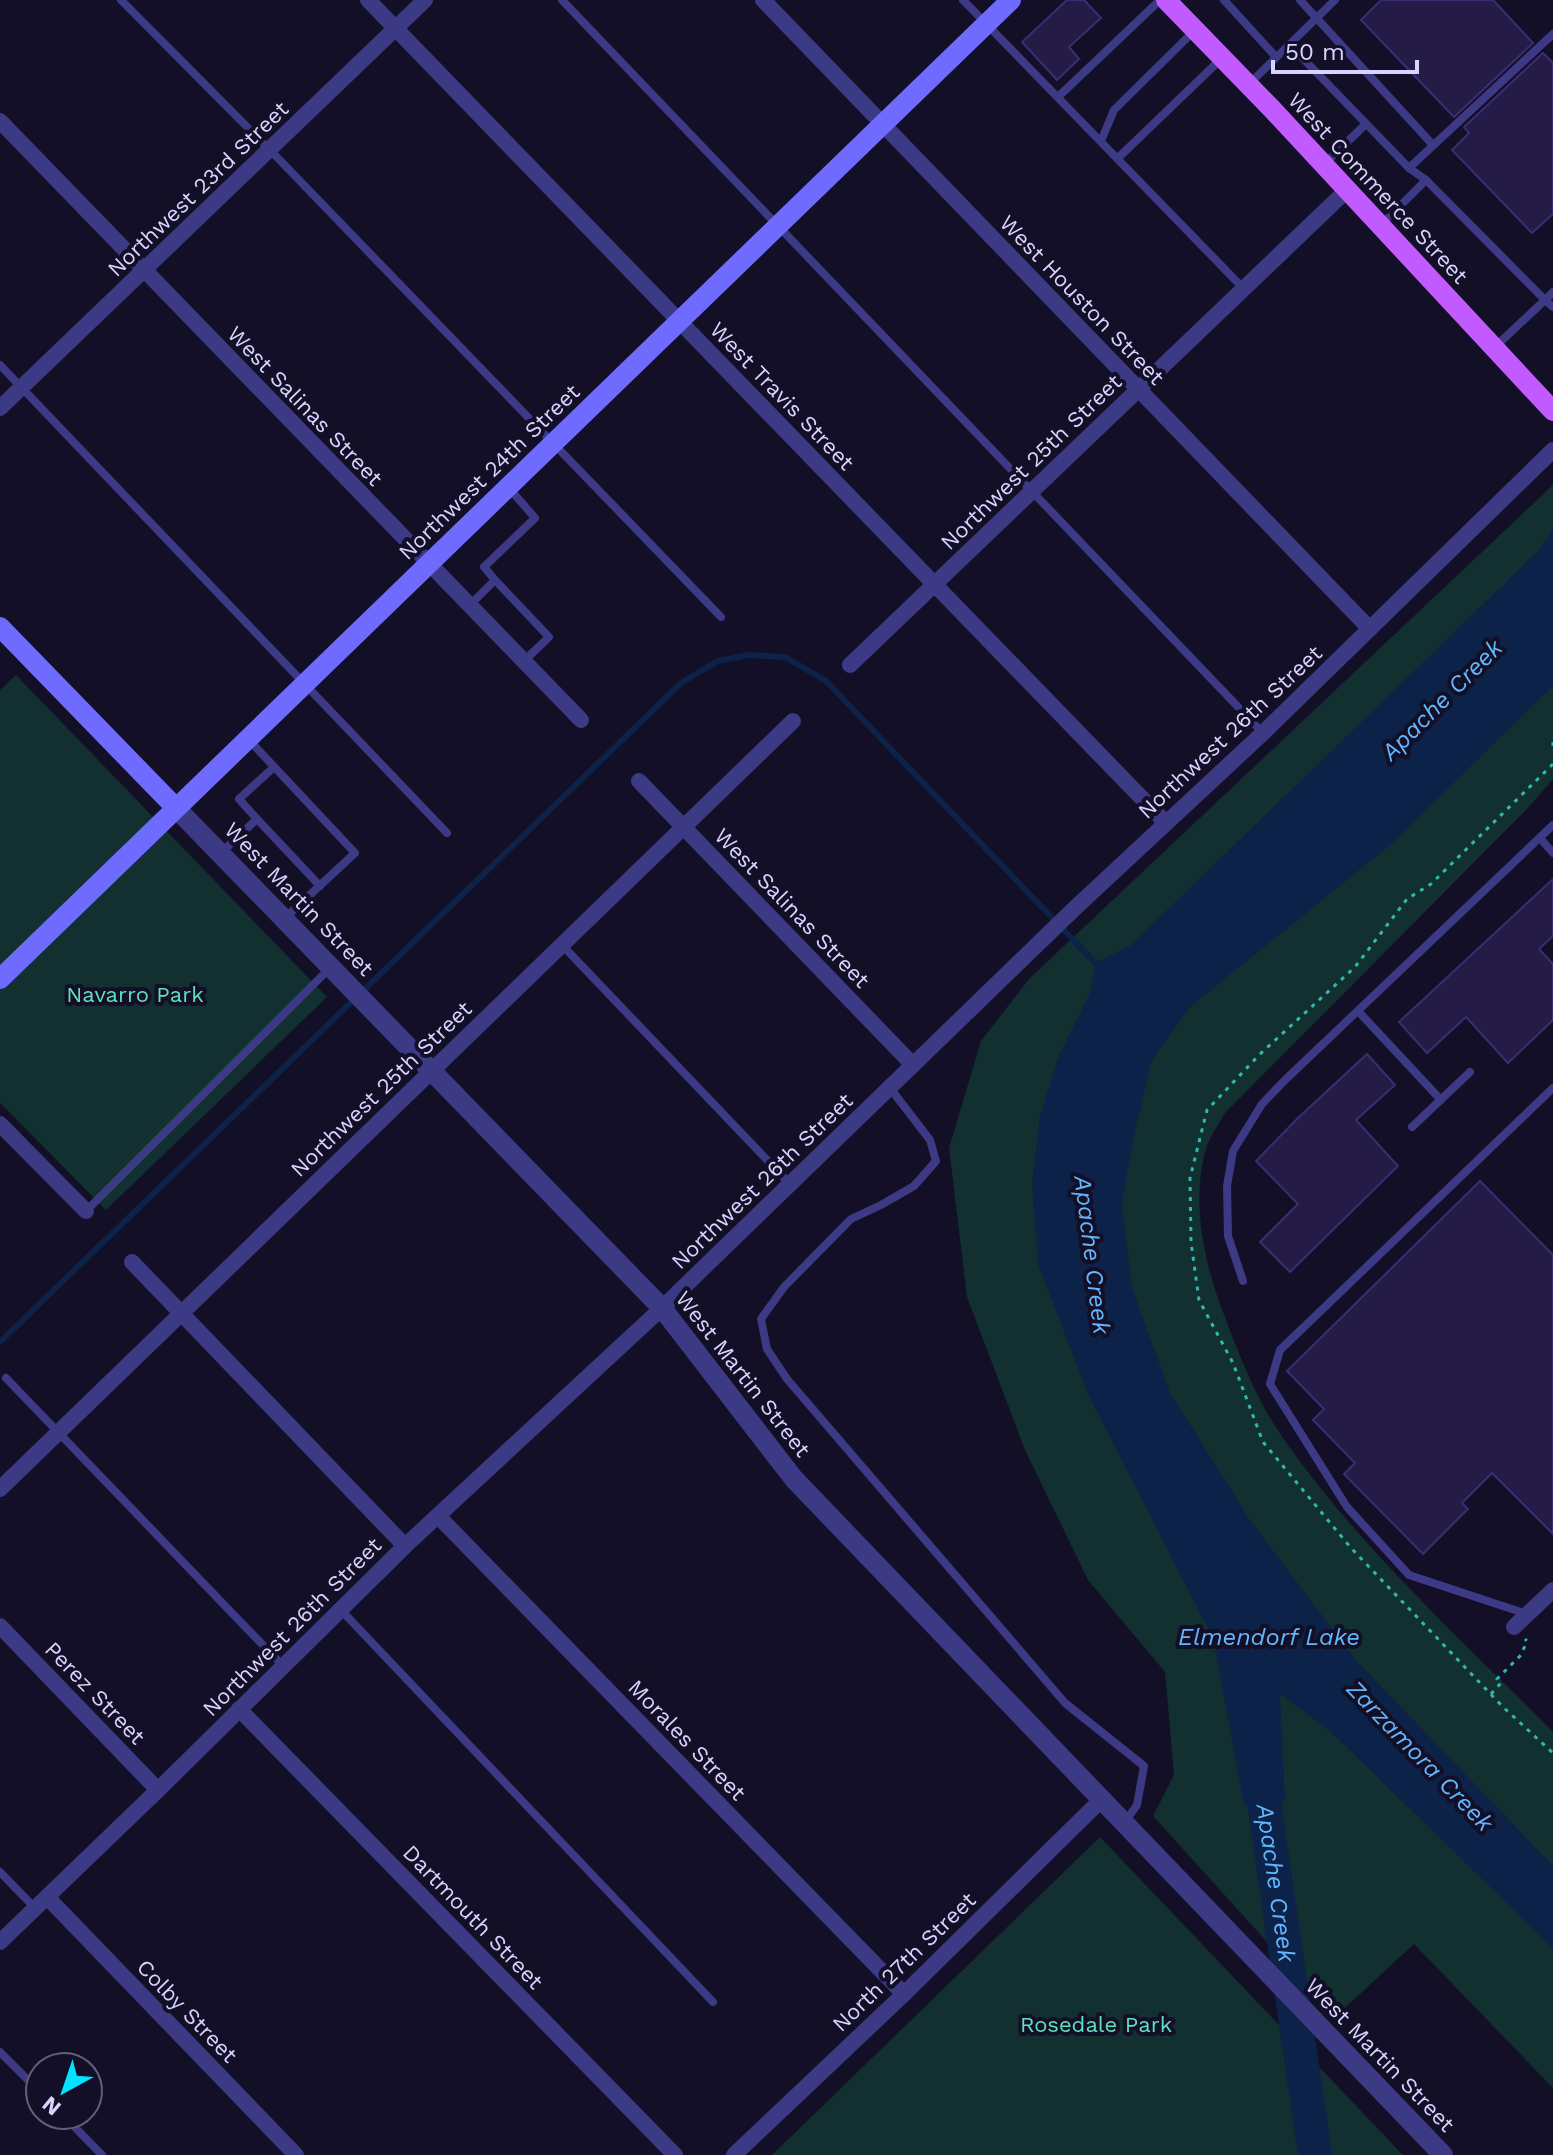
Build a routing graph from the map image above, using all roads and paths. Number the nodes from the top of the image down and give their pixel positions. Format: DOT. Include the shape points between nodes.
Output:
graph roads {
  1 [pos="121,0"];
  2 [pos="368,0"];
  3 [pos="425,0"];
  4 [pos="562,0"];
  5 [pos="763,0"];
  6 [pos="963,0"];
  7 [pos="1160,0"];
  8 [pos="1166,0"];
  9 [pos="1224,0"];
  10 [pos="1300,0"];
  11 [pos="1335,0"];
  12 [pos="998,8"];
  13 [pos="1317,17"];
  14 [pos="396,28"];
  15 [pos="1195,30"];
  16 [pos="1553,34"];
  17 [pos="1290,45"];
  18 [pos="1276,57"];
  19 [pos="1222,58"];
  20 [pos="1248,85"];
  21 [pos="1058,97"];
  22 [pos="0,121"];
  23 [pos="1366,124"];
  24 [pos="883,125"];
  25 [pos="1101,141"];
  26 [pos="1433,145"];
  27 [pos="271,151"];
  28 [pos="1118,158"];
  29 [pos="1324,165"];
  30 [pos="1409,168"];
  31 [pos="1426,180"];
  32 [pos="1347,190"];
  33 [pos="780,226"];
  34 [pos="1380,226"];
  35 [pos="144,271"];
  36 [pos="1243,288"];
  37 [pos="1553,292"];
  38 [pos="1545,300"];
  39 [pos="1553,307"];
  40 [pos="679,323"];
  41 [pos="1494,348"];
  42 [pos="0,365"];
  43 [pos="22,387"];
  44 [pos="1138,389"];
  45 [pos="0,408"];
  46 [pos="1553,411"];
  47 [pos="553,444"];
  48 [pos="1553,450"];
  49 [pos="508,487"];
  50 [pos="1031,492"];
  51 [pos="428,564"];
  52 [pos="495,580"];
  53 [pos="935,585"];
  54 [pos="469,606"];
  55 [pos="721,617"];
  56 [pos="0,627"];
  57 [pos="1370,629"];
  58 [pos="523,662"];
  59 [pos="850,665"];
  60 [pos="305,682"];
  61 [pos="581,720"];
  62 [pos="793,721"];
  63 [pos="1263,733"];
  64 [pos="247,738"];
  65 [pos="1553,742"];
  66 [pos="1553,748"];
  67 [pos="1553,764"];
  68 [pos="274,767"];
  69 [pos="639,781"];
  70 [pos="176,808"];
  71 [pos="257,819"];
  72 [pos="1165,822"];
  73 [pos="1553,825"];
  74 [pos="684,828"];
  75 [pos="447,833"];
  76 [pos="1540,838"];
  77 [pos="221,853"];
  78 [pos="1553,853"];
  79 [pos="320,886"];
  80 [pos="285,919"];
  81 [pos="561,945"];
  82 [pos="334,969"];
  83 [pos="0,979"];
  84 [pos="1358,1011"];
  85 [pos="913,1065"];
  86 [pos="1470,1072"];
  87 [pos="432,1073"];
  88 [pos="889,1088"];
  89 [pos="1553,1088"];
  90 [pos="1441,1100"];
  91 [pos="0,1124"];
  92 [pos="1412,1127"];
  93 [pos="789,1183"];
  94 [pos="86,1211"];
  95 [pos="132,1262"];
  96 [pos="1243,1281"];
  97 [pos="662,1308"];
  98 [pos="179,1314"];
  99 [pos="6,1378"];
  100 [pos="57,1432"];
  101 [pos="0,1489"];
  102 [pos="438,1516"];
  103 [pos="405,1546"];
  104 [pos="1553,1590"];
  105 [pos="340,1609"];
  106 [pos="1527,1614"];
  107 [pos="0,1626"];
  108 [pos="1514,1627"];
  109 [pos="283,1666"];
  110 [pos="1491,1694"];
  111 [pos="239,1709"];
  112 [pos="1553,1753"];
  113 [pos="158,1790"];
  114 [pos="1102,1799"];
  115 [pos="1124,1823"];
  116 [pos="0,1872"];
  117 [pos="41,1903"];
  118 [pos="0,1942"];
  119 [pos="904,1994"];
  120 [pos="713,2002"];
  121 [pos="0,2052"];
  122 [pos="24,2076"];
  123 [pos="79,2131"];
  124 [pos="102,2155"];
  125 [pos="296,2155"];
  126 [pos="675,2155"];
  127 [pos="734,2155"];
  128 [pos="1443,2155"];
  1 -- 27 [label="lane"];
  2 -- 14 [label="street, West Travis Street"];
  3 -- 14 [label="street, Northwest 23rd Street"];
  4 -- 33 [label="lane"];
  5 -- 24 [label="street, West Houston Street"];
  6 -- 12 [label="lane"];
  7 -- 21 [label="lane"];
  8 -- 15 [label="main road, West Commerce Street"];
  9 -- 18 [label="lane"];
  10 -- 13 [label="lane"];
  11 -- 13 [label="lane"];
  12 -- 21 [label="lane"];
  12 -- 24 [label="main road, Northwest 24th Street"];
  13 -- 17 [label="lane"];
  13 -- 26 [label="lane"];
  14 -- 27 [label="street, Northwest 23rd Street"];
  14 -- 40 [label="street, West Travis Street"];
  15 -- 19 [label="main road, West Commerce Street"];
  15 -- 25 [label="lane" via="1114,110"];
  16 -- 26 [label="lane"];
  17 -- 18 [label="lane"];
  17 -- 23 [label="lane"];
  18 -- 20 [label="lane"];
  19 -- 20 [label="main road, West Commerce Street"];
  19 -- 28 [label="lane"];
  20 -- 29 [label="main road, West Commerce Street"];
  21 -- 25 [label="lane"];
  22 -- 35 [label="street, West Salinas Street"];
  23 -- 29 [label="lane"];
  23 -- 30 [label="lane"];
  24 -- 33 [label="main road, Northwest 24th Street"];
  24 -- 44 [label="street, West Houston Street"];
  25 -- 28 [label="lane"];
  26 -- 30 [label="lane"];
  27 -- 35 [label="street, Northwest 23rd Street"];
  27 -- 47 [label="lane"];
  28 -- 36 [label="lane"];
  29 -- 32 [label="main road, West Commerce Street"];
  30 -- 31 [label="lane"];
  31 -- 34 [label="lane"];
  31 -- 38 [label="lane"];
  32 -- 34 [label="main road, West Commerce Street"];
  32 -- 36 [label="street, Northwest 25th Street"];
  33 -- 40 [label="main road, Northwest 24th Street"];
  33 -- 50 [label="lane"];
  34 -- 41 [label="main road, West Commerce Street"];
  35 -- 43 [label="street, Northwest 23rd Street"];
  35 -- 51 [label="street, West Salinas Street"];
  36 -- 44 [label="street, Northwest 25th Street"];
  37 -- 38 [label="lane"];
  38 -- 39 [label="lane"];
  38 -- 41 [label="lane"];
  40 -- 47 [label="main road, Northwest 24th Street"];
  40 -- 53 [label="street, West Travis Street"];
  41 -- 46 [label="main road, West Commerce Street"];
  42 -- 43 [label="lane"];
  43 -- 45 [label="street, Northwest 23rd Street"];
  43 -- 60 [label="lane"];
  44 -- 50 [label="street, Northwest 25th Street"];
  44 -- 57 [label="street, West Houston Street"];
  47 -- 49 [label="main road, Northwest 24th Street"];
  47 -- 55 [label="lane"];
  48 -- 57 [label="street, Northwest 26th Street"];
  49 -- 51 [label="main road, Northwest 24th Street"];
  49 -- 52 [label="lane" via="535,518 484,567"];
  50 -- 53 [label="street, Northwest 25th Street"];
  50 -- 63 [label="lane"];
  51 -- 54 [label="street, West Salinas Street"];
  51 -- 60 [label="main road, Northwest 24th Street"];
  52 -- 54 [label="lane"];
  52 -- 58 [label="lane" via="549,637"];
  53 -- 59 [label="street, Northwest 25th Street"];
  53 -- 72 [label="street, West Travis Street"];
  54 -- 58 [label="street, West Salinas Street"];
  56 -- 70 [label="main road, West Martin Street"];
  57 -- 63 [label="street, Northwest 26th Street"];
  58 -- 61 [label="street, West Salinas Street"];
  60 -- 64 [label="main road, Northwest 24th Street"];
  60 -- 75 [label="lane"];
  62 -- 74 [label="street, Northwest 25th Street"];
  63 -- 72 [label="street, Northwest 26th Street"];
  64 -- 68 [label="lane"];
  64 -- 70 [label="main road, Northwest 24th Street"];
  65 -- 66 [label="path"];
  67 -- 110 [label="path" via="1431,884 1407,899 1355,967 1207,1110 1190,1178 1199,1300 1233,1363 1263,1442 1351,1548"];
  68 -- 71 [label="lane" via="239,799"];
  68 -- 79 [label="lane" via="355,853"];
  69 -- 74 [label="street, West Salinas Street"];
  70 -- 77 [label="street, West Martin Street"];
  70 -- 83 [label="main road, Northwest 24th Street"];
  71 -- 77 [label="lane"];
  71 -- 79 [label="lane"];
  72 -- 85 [label="street, Northwest 26th Street"];
  73 -- 76 [label="lane"];
  74 -- 81 [label="street, Northwest 25th Street"];
  74 -- 85 [label="street, West Salinas Street"];
  76 -- 78 [label="lane"];
  76 -- 84 [label="lane"];
  77 -- 80 [label="street, West Martin Street"];
  79 -- 80 [label="lane"];
  80 -- 82 [label="street, West Martin Street"];
  81 -- 87 [label="street, Northwest 25th Street"];
  81 -- 93 [label="lane"];
  82 -- 87 [label="street, West Martin Street"];
  82 -- 94 [label="lane"];
  84 -- 90 [label="lane"];
  84 -- 96 [label="lane" via="1262,1104 1233,1151 1228,1236"];
  85 -- 88 [label="street, Northwest 26th Street"];
  86 -- 90 [label="lane"];
  87 -- 97 [label="street, West Martin Street"];
  87 -- 98 [label="street, Northwest 25th Street"];
  88 -- 93 [label="street, Northwest 26th Street"];
  88 -- 115 [label="lane" via="930,1140 936,1161 914,1186 851,1219 784,1287 761,1319 767,1349 787,1379 1065,1703 1144,1766 1137,1805"];
  89 -- 106 [label="lane" via="1280,1350 1270,1384 1347,1507 1409,1575"];
  90 -- 92 [label="lane"];
  91 -- 94 [label="street"];
  93 -- 97 [label="street, Northwest 26th Street"];
  95 -- 98 [label="street"];
  97 -- 102 [label="street, Northwest 26th Street"];
  97 -- 114 [label="street, West Martin Street" via="794,1479"];
  98 -- 100 [label="street, Northwest 25th Street"];
  98 -- 103 [label="street"];
  99 -- 100 [label="lane"];
  100 -- 101 [label="street, Northwest 25th Street"];
  100 -- 109 [label="lane"];
  102 -- 103 [label="street, Northwest 26th Street"];
  102 -- 119 [label="street, Morales Street"];
  103 -- 105 [label="street, Northwest 26th Street"];
  104 -- 106 [label="street"];
  105 -- 109 [label="street, Northwest 26th Street"];
  105 -- 120 [label="lane"];
  106 -- 108 [label="street"];
  107 -- 113 [label="street, Perez Street"];
  108 -- 110 [label="path" via="1527,1641"];
  109 -- 111 [label="street, Northwest 26th Street"];
  110 -- 112 [label="path"];
  111 -- 113 [label="street, Northwest 26th Street"];
  111 -- 126 [label="street, Dartmouth Street"];
  113 -- 117 [label="street, Northwest 26th Street"];
  114 -- 115 [label="street, West Martin Street"];
  114 -- 119 [label="street, North 27th Street"];
  115 -- 128 [label="street, West Martin Street"];
  116 -- 117 [label="lane"];
  117 -- 118 [label="street, Northwest 26th Street"];
  117 -- 125 [label="street, Colby Street"];
  119 -- 127 [label="street, North 27th Street"];
  121 -- 122 [label="lane"];
  123 -- 124 [label="lane"];
}
